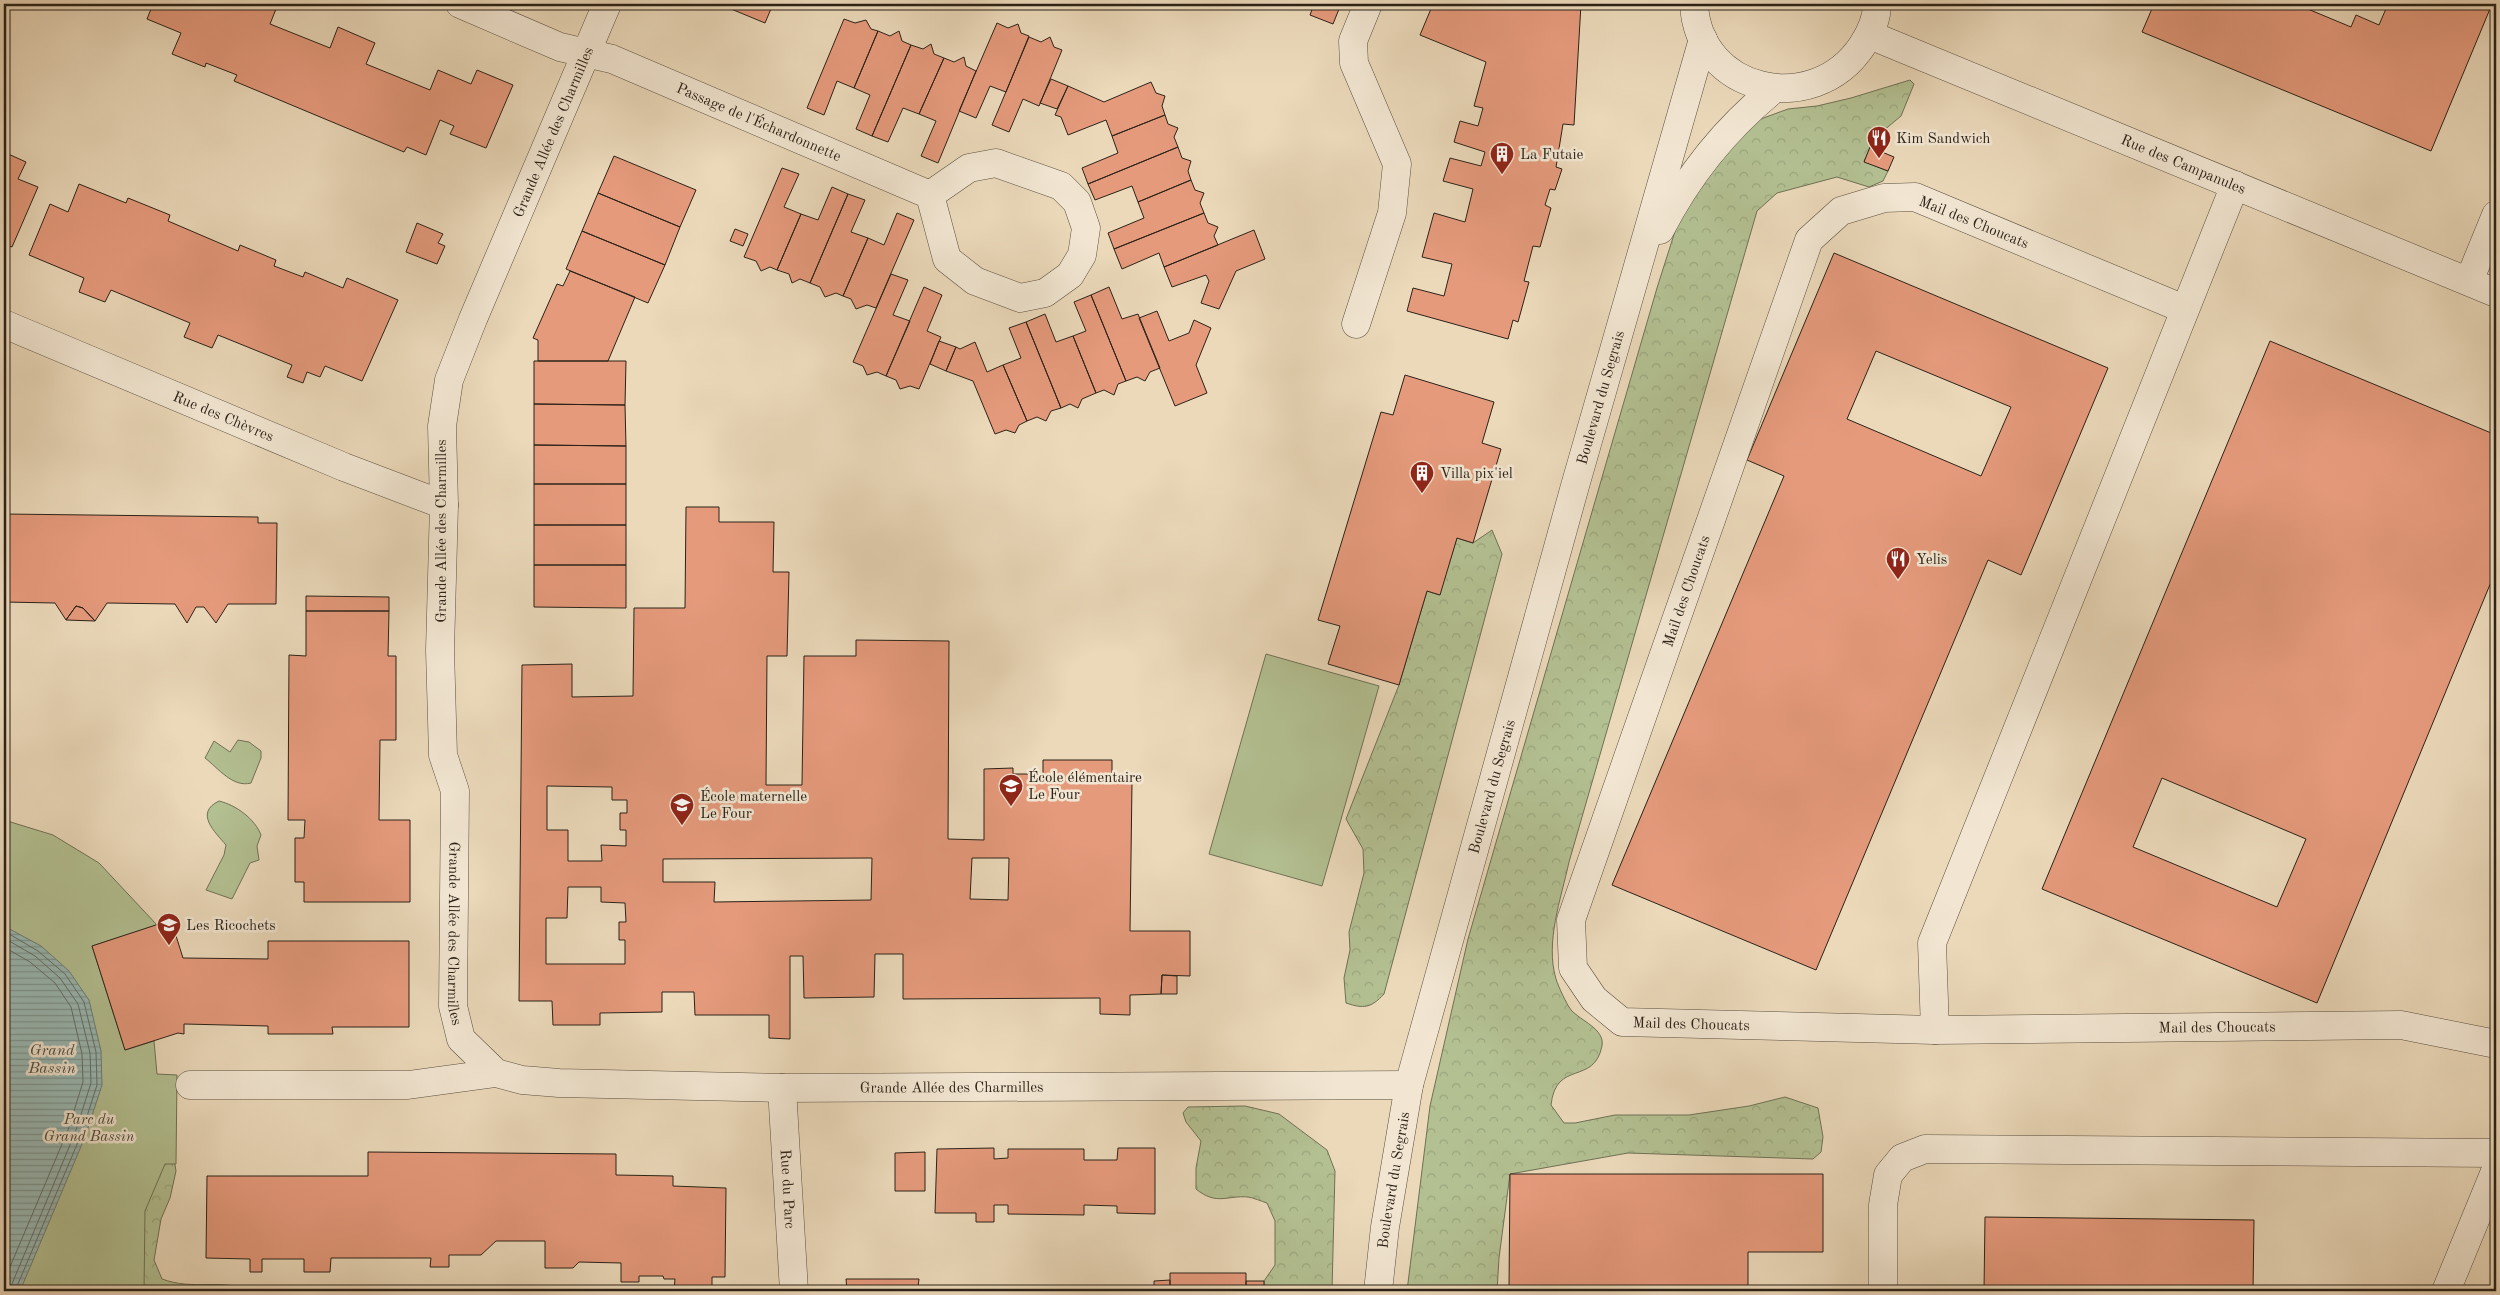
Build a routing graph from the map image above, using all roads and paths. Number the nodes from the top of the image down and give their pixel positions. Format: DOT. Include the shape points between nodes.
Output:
graph roads {
  1 [pos="460,4"];
  2 [pos="607,4"];
  3 [pos="1368,4"];
  4 [pos="1694,4"];
  5 [pos="1877,4"];
  6 [pos="1870,35"];
  7 [pos="1703,39"];
  8 [pos="586,53"];
  9 [pos="1774,89"];
  10 [pos="2235,185"];
  11 [pos="930,195"];
  12 [pos="2496,215"];
  13 [pos="2469,281"];
  14 [pos="1631,289"];
  15 [pos="2496,293"];
  16 [pos="2184,309"];
  17 [pos="4,324"];
  18 [pos="1356,324"];
  19 [pos="444,505"];
  20 [pos="1935,1030"];
  21 [pos="2496,1044"];
  22 [pos="496,1073"];
  23 [pos="190,1085"];
  24 [pos="1409,1085"];
  25 [pos="782,1088"];
  26 [pos="2496,1153"];
  27 [pos="2496,1169"];
  28 [pos="794,1291"];
  29 [pos="1378,1291"];
  30 [pos="1883,1291"];
  31 [pos="2446,1291"];
  1 -- 8 [label="street, Passage de l'Échardonnette" via="560,47"];
  2 -- 8 [label="street, Grande Allée des Charmilles"];
  3 -- 18 [label="street" via="1353,41 1354,63 1397,164 1392,213"];
  4 -- 7 [label="street"];
  5 -- 6 [label="street"];
  6 -- 9 [label="street" via="1853,59 1831,77 1803,88"];
  6 -- 10 [label="street, Rue des Campanules"];
  7 -- 9 [label="street" via="1720,63 1745,80"];
  7 -- 14 [label="street, Boulevard du Segrais"];
  8 -- 11 [label="street, Passage de l'Échardonnette" via="612,59"];
  8 -- 19 [label="street, Grande Allée des Charmilles" via="449,380 442,426"];
  9 -- 14 [label="street, Boulevard du Segrais" via="1716,144 1674,202"];
  10 -- 13 [label="street, Rue des Campanules"];
  10 -- 16 [label="street"];
  11 -- 11 [label="street" via="948,259 975,281 1020,298 1045,293 1070,275 1082,255 1086,228 1078,202 1061,186 996,163 969,168"];
  12 -- 13 [label="street"];
  13 -- 15 [label="street, Rue des Campanules"];
  14 -- 24 [label="street, Boulevard du Segrais"];
  16 -- 20 [label="street" via="1932,943"];
  16 -- 20 [label="street, Mail des Choucats" via="1915,197 1884,198 1841,211 1809,240 1571,920 1574,968 1594,999 1622,1022"];
  17 -- 19 [label="street, Rue des Chèvres" via="344,467"];
  19 -- 22 [label="street, Grande Allée des Charmilles" via="440,650 443,755 455,791 454,1006 461,1039"];
  20 -- 21 [label="street, Mail des Choucats" via="2401,1025"];
  22 -- 23 [label="street, Grande Allée des Charmilles" via="408,1085"];
  22 -- 25 [label="street, Grande Allée des Charmilles" via="522,1080 559,1083"];
  24 -- 25 [label="street, Grande Allée des Charmilles"];
  24 -- 29 [label="street, Boulevard du Segrais" via="1385,1227"];
  25 -- 28 [label="street, Rue du Parc"];
  26 -- 30 [label="street" via="1926,1149 1902,1158 1888,1175 1883,1205"];
  27 -- 31 [label="street"];
}
